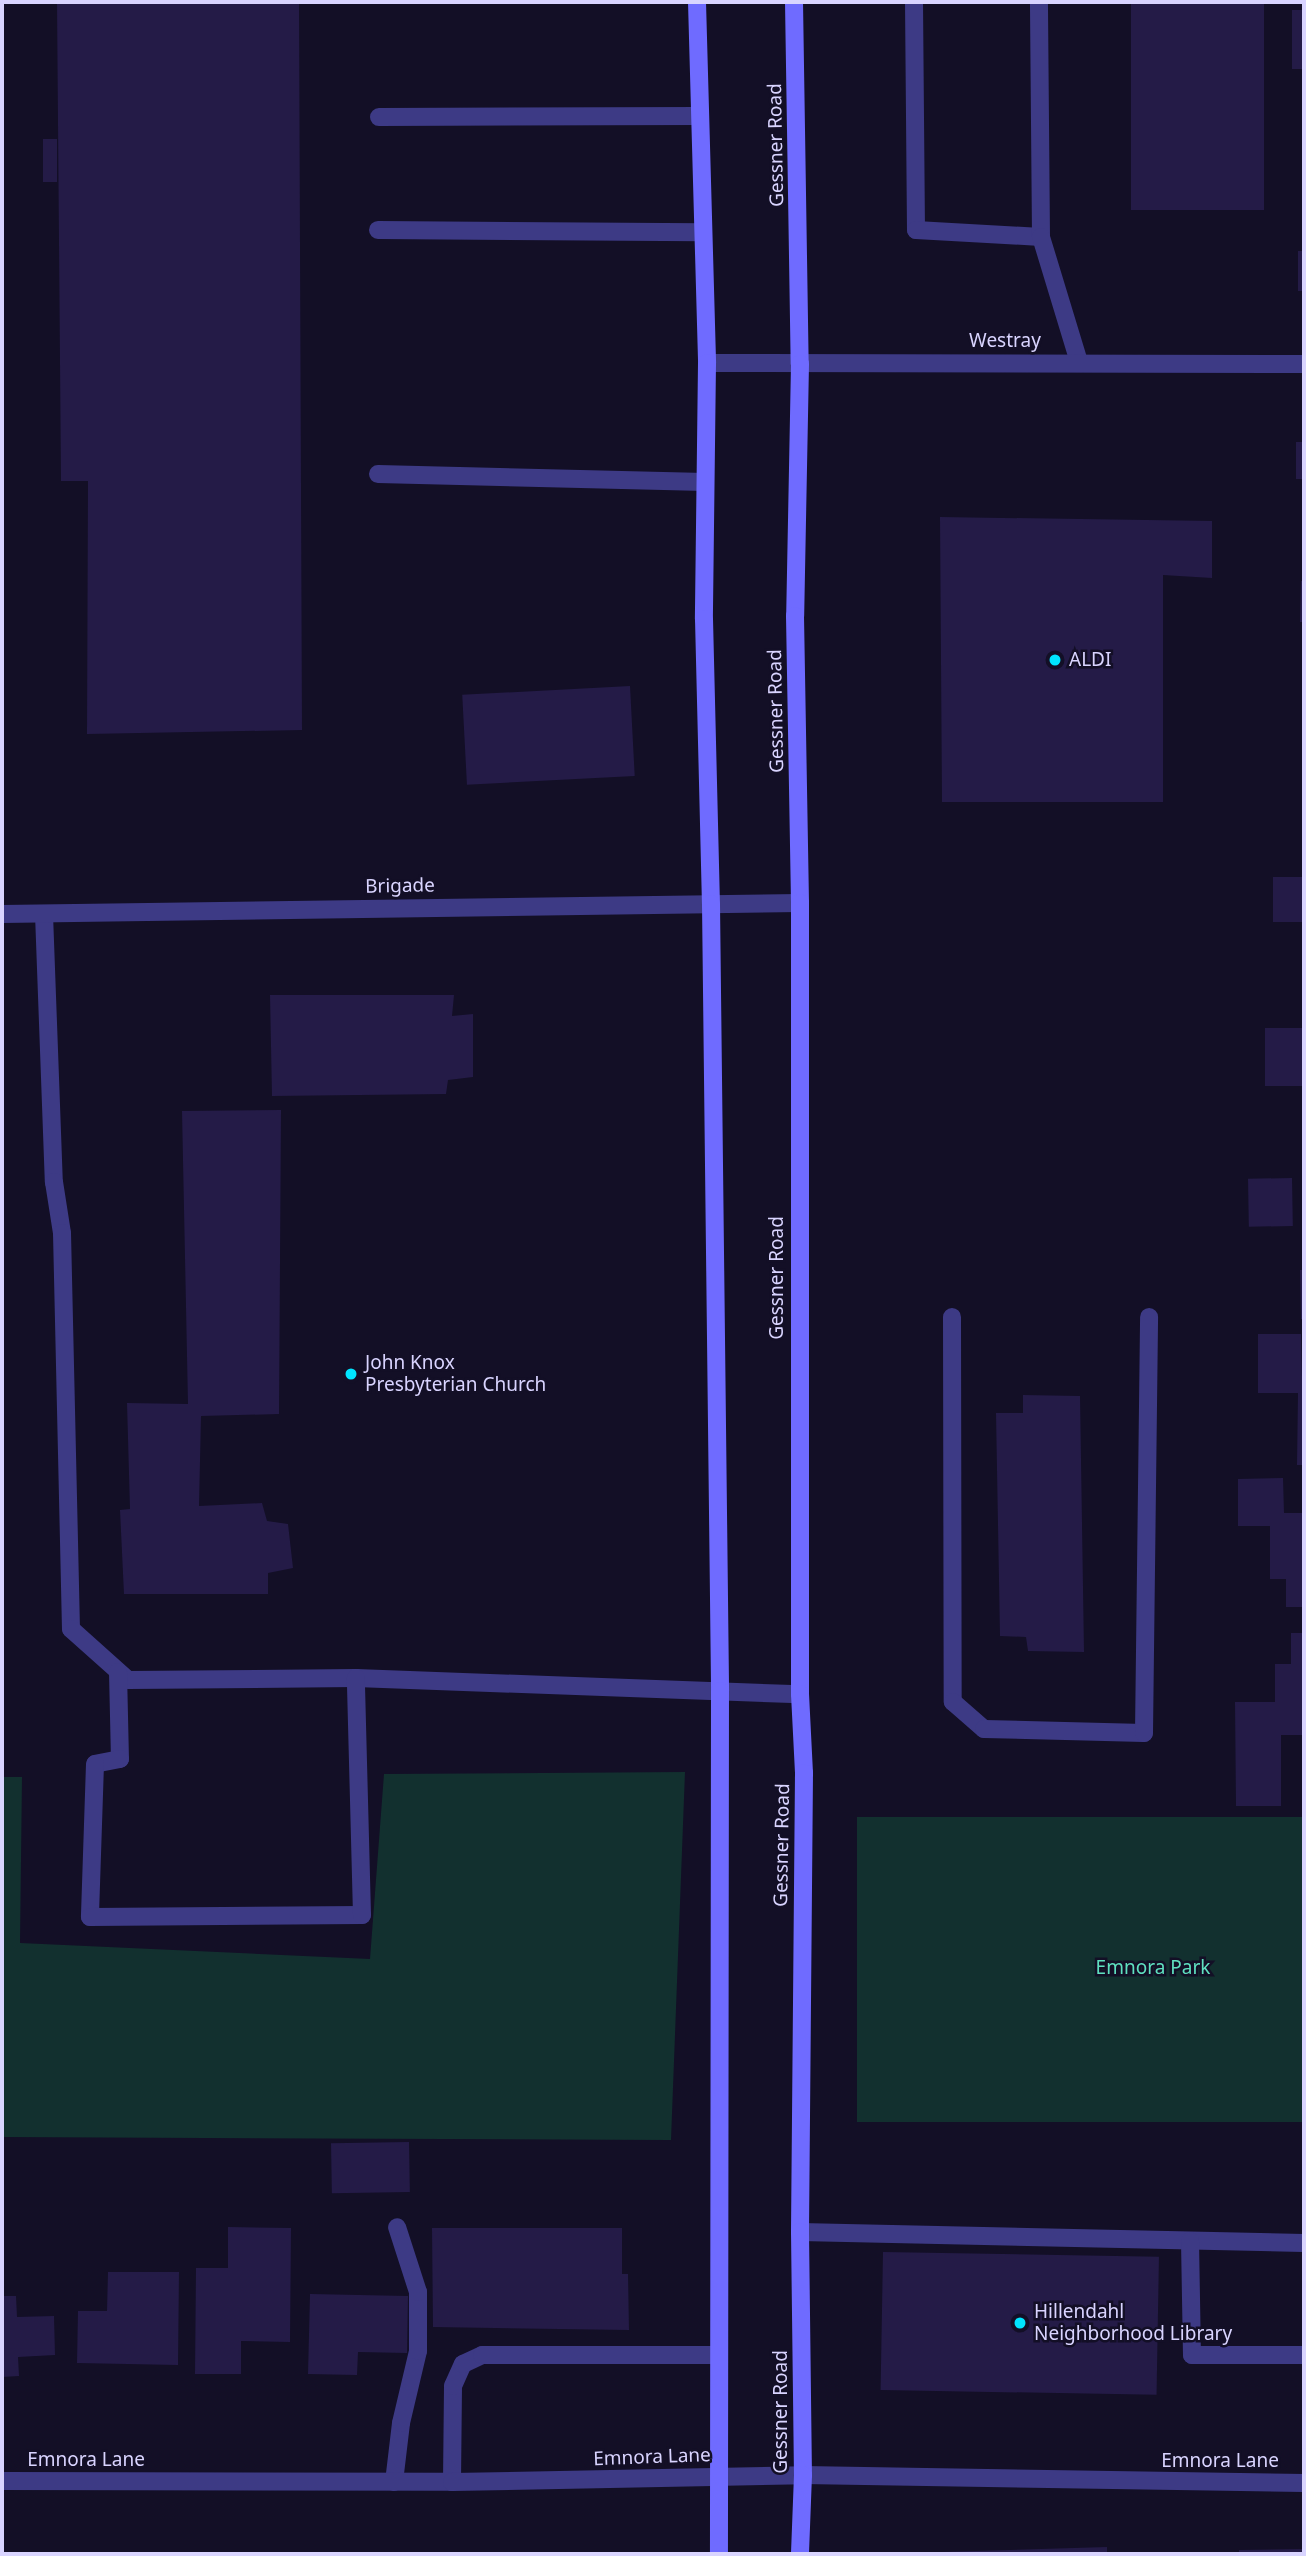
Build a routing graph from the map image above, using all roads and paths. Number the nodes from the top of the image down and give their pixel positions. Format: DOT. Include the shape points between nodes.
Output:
graph roads {
  1 [pos="697,2"];
  2 [pos="794,2"];
  3 [pos="914,2"];
  4 [pos="1039,2"];
  5 [pos="700,116"];
  6 [pos="379,117"];
  7 [pos="378,230"];
  8 [pos="703,232"];
  9 [pos="1041,237"];
  10 [pos="1079,362"];
  11 [pos="707,363"];
  12 [pos="800,364"];
  13 [pos="1304,364"];
  14 [pos="378,474"];
  15 [pos="705,482"];
  16 [pos="711,904"];
  17 [pos="800,904"];
  18 [pos="2,914"];
  19 [pos="44,914"];
  20 [pos="952,1317"];
  21 [pos="1149,1317"];
  22 [pos="118,1672"];
  23 [pos="356,1678"];
  24 [pos="720,1691"];
  25 [pos="800,1694"];
  26 [pos="397,2227"];
  27 [pos="800,2232"];
  28 [pos="1190,2241"];
  29 [pos="1304,2243"];
  30 [pos="718,2355"];
  31 [pos="1304,2355"];
  32 [pos="803,2475"];
  33 [pos="718,2476"];
  34 [pos="2,2481"];
  35 [pos="394,2482"];
  36 [pos="452,2482"];
  37 [pos="1304,2483"];
  38 [pos="719,2554"];
  39 [pos="800,2554"];
  1 -- 5 [label="main road"];
  2 -- 12 [label="main road, Gessner Road"];
  3 -- 9 [label="street" via="916,230"];
  4 -- 9 [label="street"];
  5 -- 6 [label="street"];
  5 -- 8 [label="main road"];
  7 -- 8 [label="street"];
  8 -- 11 [label="main road"];
  9 -- 10 [label="street"];
  10 -- 12 [label="street, Westray"];
  10 -- 13 [label="street, Westray"];
  11 -- 12 [label="street, Westray"];
  11 -- 15 [label="main road"];
  12 -- 17 [label="main road, Gessner Road" via="796,616"];
  14 -- 15 [label="street"];
  15 -- 16 [label="main road"];
  16 -- 17 [label="street, Brigade"];
  16 -- 19 [label="street, Brigade"];
  16 -- 24 [label="main road"];
  17 -- 25 [label="main road, Gessner Road"];
  18 -- 19 [label="street, Brigade"];
  19 -- 22 [label="street" via="54,1182 62,1233 71,1629"];
  20 -- 21 [label="street" via="953,1702 984,1729 1144,1733"];
  22 -- 23 [label="street" via="128,1680"];
  22 -- 23 [label="street" via="120,1759 95,1764 90,1917 362,1915"];
  23 -- 24 [label="street"];
  24 -- 25 [label="street"];
  24 -- 30 [label="main road"];
  25 -- 27 [label="main road, Gessner Road" via="804,1773"];
  26 -- 35 [label="street" via="418,2292 418,2351 401,2423"];
  27 -- 28 [label="street"];
  27 -- 32 [label="main road, Gessner Road"];
  28 -- 29 [label="street"];
  28 -- 31 [label="street" via="1192,2355"];
  30 -- 33 [label="main road"];
  30 -- 36 [label="street" via="482,2355 463,2364 453,2386"];
  32 -- 33 [label="street, Emnora Lane"];
  32 -- 37 [label="street, Emnora Lane"];
  32 -- 39 [label="main road, Gessner Road"];
  33 -- 36 [label="street, Emnora Lane"];
  33 -- 38 [label="main road"];
  34 -- 35 [label="street, Emnora Lane"];
  35 -- 36 [label="street, Emnora Lane"];
}
